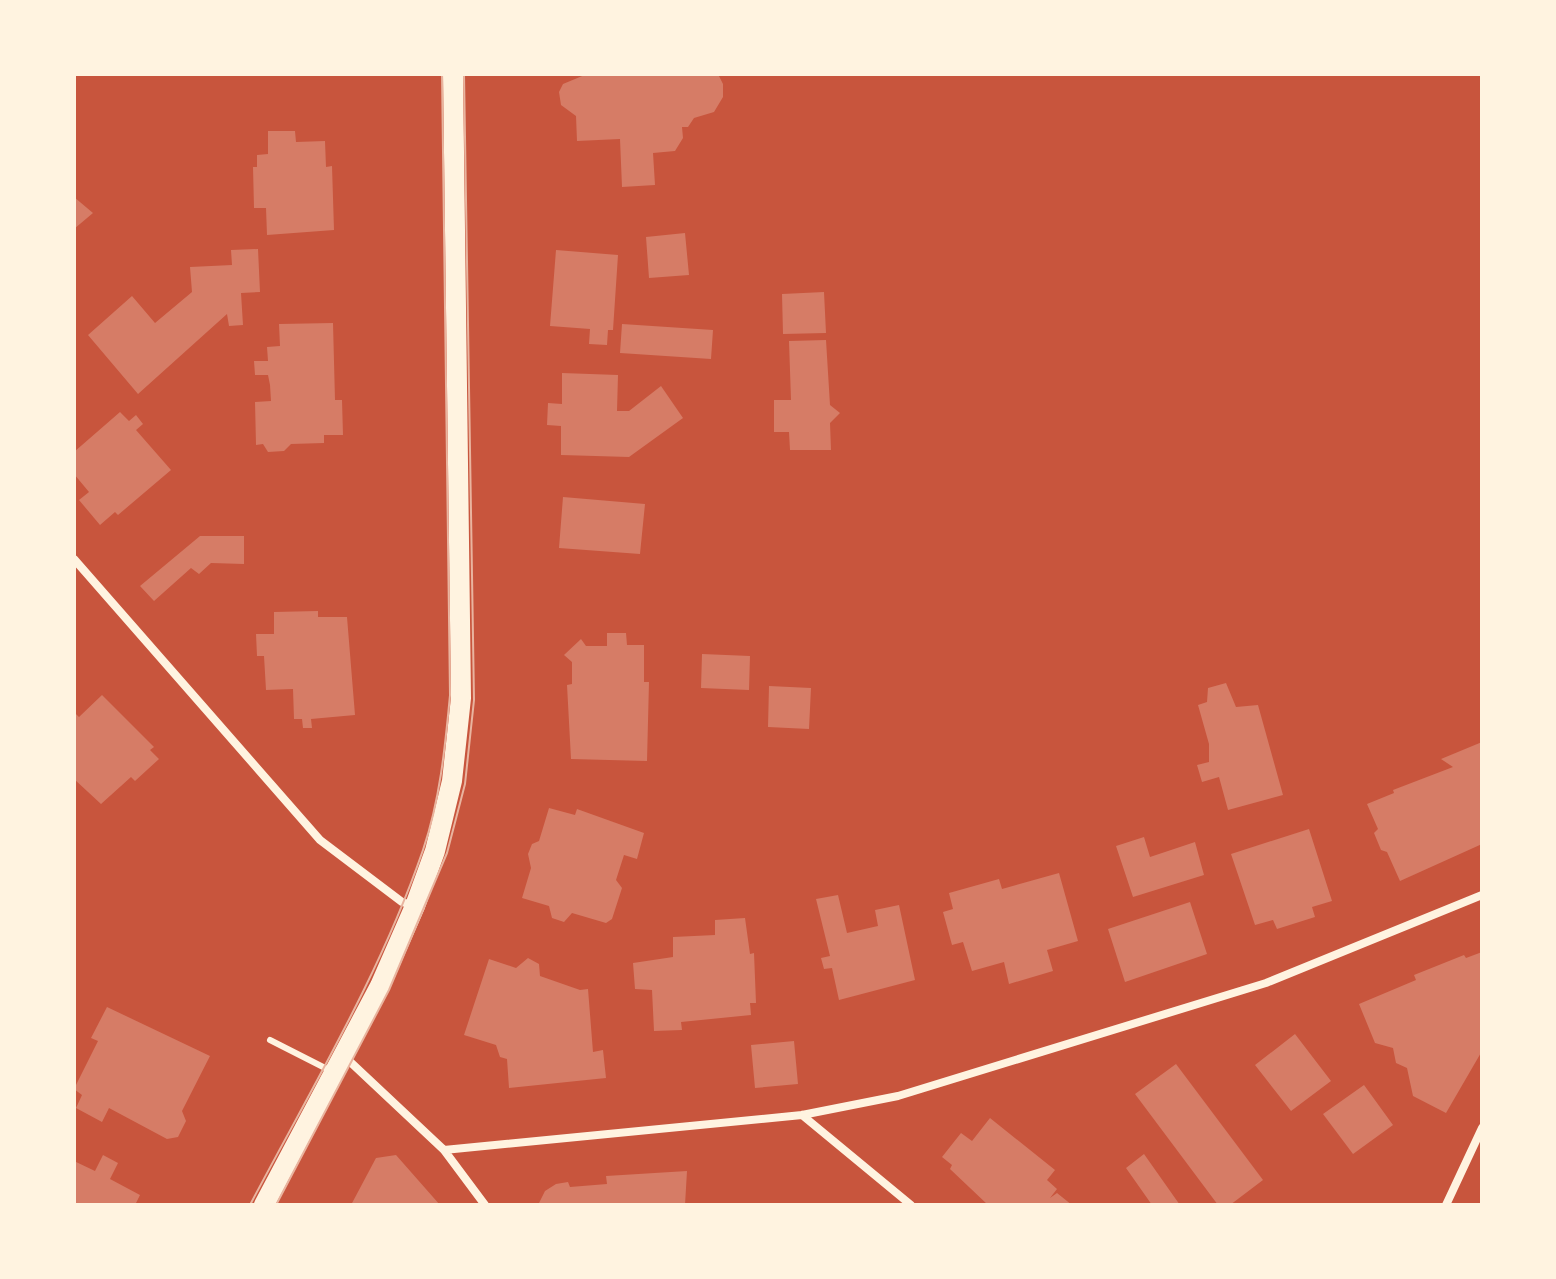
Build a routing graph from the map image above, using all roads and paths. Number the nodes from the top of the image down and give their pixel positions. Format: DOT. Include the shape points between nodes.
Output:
graph roads {
  1 [pos="453,74"];
  2 [pos="74,559"];
  3 [pos="1482,895"];
  4 [pos="415,906"];
  5 [pos="270,1040"];
  6 [pos="338,1063"];
  7 [pos="802,1115"];
  8 [pos="1482,1128"];
  9 [pos="444,1150"];
  10 [pos="264,1205"];
  11 [pos="485,1205"];
  12 [pos="911,1205"];
  13 [pos="1446,1205"];
  1 -- 4 [label="main road" via="461,698 452,781"];
  2 -- 4 [label="street" via="320,840 402,902"];
  3 -- 7 [label="street" via="1266,983 898,1096"];
  4 -- 6 [label="main road"];
  5 -- 6 [label="lane"];
  6 -- 9 [label="street"];
  6 -- 10 [label="main road"];
  7 -- 9 [label="street"];
  7 -- 12 [label="street"];
  8 -- 13 [label="street"];
  9 -- 11 [label="street"];
}
